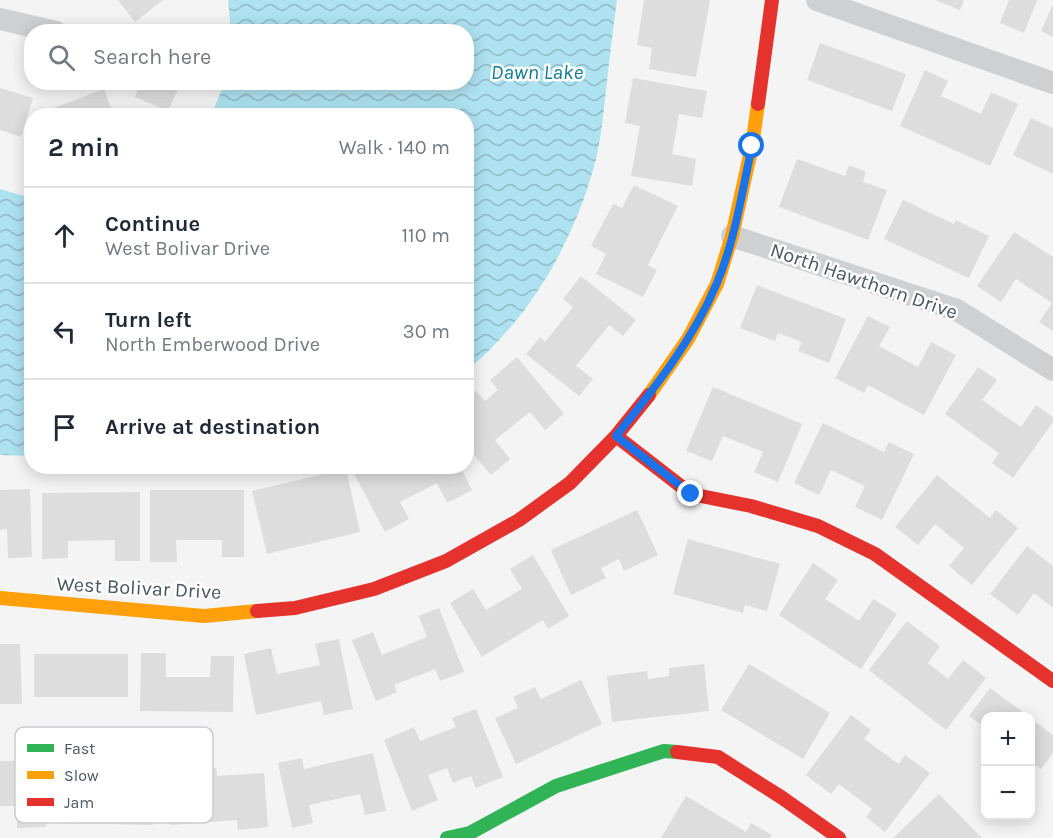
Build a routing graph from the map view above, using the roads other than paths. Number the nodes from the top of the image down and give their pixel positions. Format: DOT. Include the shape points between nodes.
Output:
graph roads {
  1 [pos="772,0"];
  2 [pos="817,0"];
  3 [pos="0,19"];
  4 [pos="24,25"];
  5 [pos="1053,83"];
  6 [pos="732,236"];
  7 [pos="1053,370"];
  8 [pos="616,436"];
  9 [pos="0,598"];
  10 [pos="1053,681"];
  11 [pos="471,836"];
  12 [pos="447,838"];
  13 [pos="839,838"];
  1 -- 6 [label="street, West Bolivar Drive" via="752,146"];
  2 -- 5 [label="street"];
  3 -- 4 [label="street"];
  6 -- 7 [label="street, North Hawthorn Drive" via="957,310"];
  6 -- 8 [label="street, West Bolivar Drive" via="717,284 688,339"];
  8 -- 9 [label="street, West Bolivar Drive" via="570,483 519,520 446,561 374,589 295,608 204,615"];
  8 -- 10 [label="street" via="691,494 751,506 818,526 875,554"];
  11 -- 12 [label="street"];
  11 -- 13 [label="street" via="556,786 664,751 718,757"];
}
